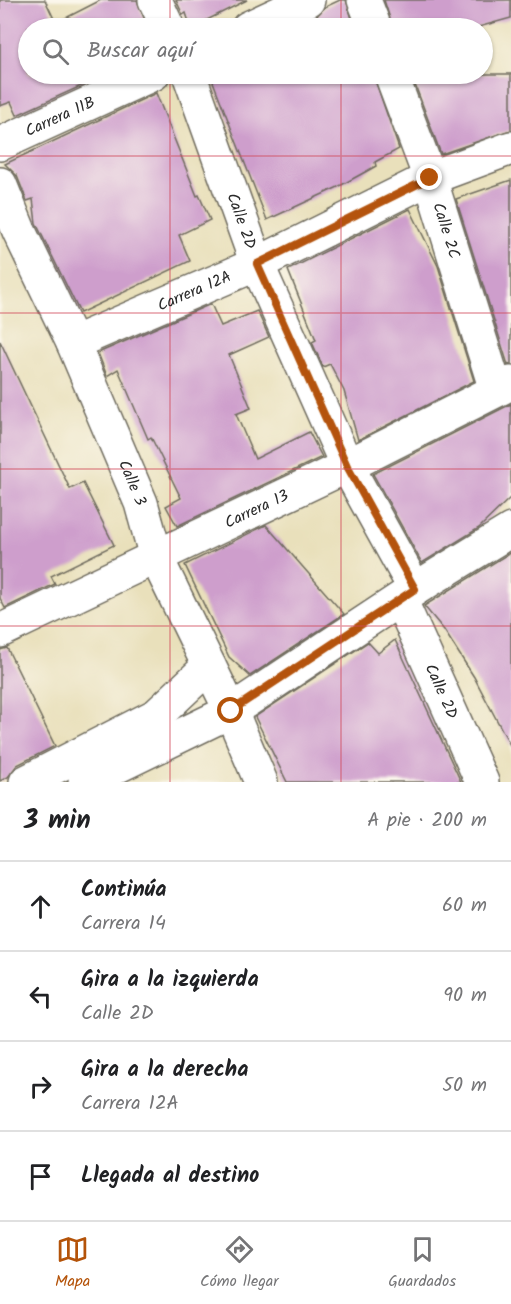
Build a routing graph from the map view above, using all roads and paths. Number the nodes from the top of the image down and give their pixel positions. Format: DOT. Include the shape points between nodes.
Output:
graph roads {
  1 [pos="154,0"];
  2 [pos="308,0"];
  3 [pos="364,0"];
  4 [pos="163,18"];
  5 [pos="269,18"];
  6 [pos="371,18"];
  7 [pos="131,84"];
  8 [pos="193,84"];
  9 [pos="395,84"];
  10 [pos="0,144"];
  11 [pos="511,148"];
  12 [pos="430,178"];
  13 [pos="0,184"];
  14 [pos="9,235"];
  15 [pos="257,264"];
  16 [pos="73,343"];
  17 [pos="503,386"];
  18 [pos="347,466"];
  19 [pos="511,530"];
  20 [pos="156,557"];
  21 [pos="408,595"];
  22 [pos="0,631"];
  23 [pos="209,666"];
  24 [pos="231,711"];
  25 [pos="27,782"];
  26 [pos="85,782"];
  27 [pos="261,782"];
  28 [pos="482,782"];
  1 -- 4 [label="street"];
  2 -- 5 [label="street"];
  3 -- 6 [label="street"];
  7 -- 10 [label="street, Carrera 11B"];
  8 -- 15 [label="street, Calle 2D"];
  9 -- 12 [label="street, Calle 2C"];
  11 -- 12 [label="street, Carrera 12A"];
  12 -- 15 [label="street, Carrera 12A"];
  12 -- 17 [label="street, Calle 2C"];
  13 -- 14 [label="street, Calle 3"];
  14 -- 16 [label="street, Calle 3"];
  15 -- 16 [label="street, Carrera 12A"];
  15 -- 18 [label="street, Calle 2D"];
  16 -- 20 [label="street, Calle 3" via="141,502"];
  17 -- 18 [label="street, Carrera 13"];
  18 -- 20 [label="street, Carrera 13"];
  18 -- 21 [label="street, Calle 2D"];
  19 -- 21 [label="street"];
  20 -- 22 [label="street, Carrera 13"];
  20 -- 23 [label="street, Calle 3"];
  21 -- 24 [label="street"];
  21 -- 28 [label="street, Calle 2D"];
  23 -- 24 [label="street, Calle 3"];
  23 -- 25 [label="street" via="157,715"];
  24 -- 26 [label="street"];
  24 -- 27 [label="street, Calle 3"];
}
